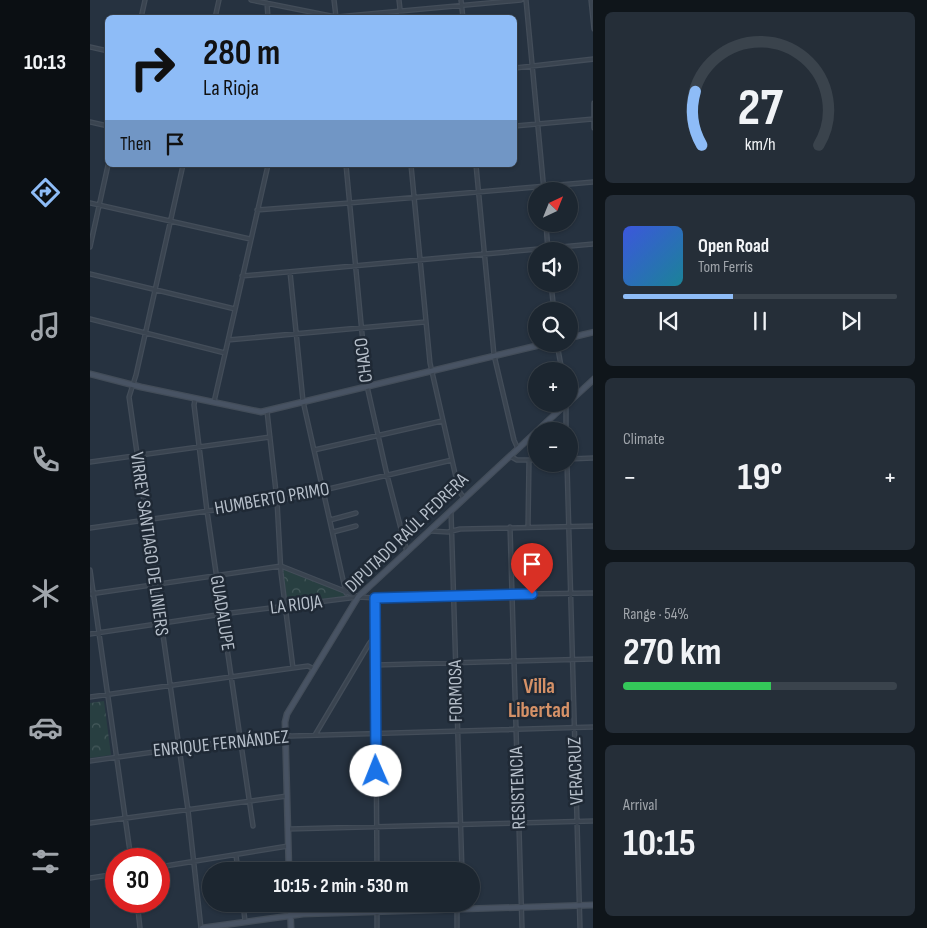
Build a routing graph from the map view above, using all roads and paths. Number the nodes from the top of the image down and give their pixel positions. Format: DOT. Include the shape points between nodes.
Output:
graph roads {
  1 [pos="144,0"];
  2 [pos="219,0"];
  3 [pos="252,0"];
  4 [pos="334,0"];
  5 [pos="399,0"];
  6 [pos="461,0"];
  7 [pos="521,0"];
  8 [pos="526,0"];
  9 [pos="590,0"];
  10 [pos="267,3"];
  11 [pos="462,5"];
  12 [pos="400,11"];
  13 [pos="142,15"];
  14 [pos="216,15"];
  15 [pos="268,15"];
  16 [pos="326,15"];
  17 [pos="336,15"];
  18 [pos="357,15"];
  19 [pos="401,15"];
  20 [pos="463,15"];
  21 [pos="593,29"];
  22 [pos="90,47"];
  23 [pos="105,50"];
  24 [pos="593,59"];
  25 [pos="532,66"];
  26 [pos="517,68"];
  27 [pos="593,103"];
  28 [pos="593,119"];
  29 [pos="90,122"];
  30 [pos="538,124"];
  31 [pos="105,125"];
  32 [pos="517,126"];
  33 [pos="593,128"];
  34 [pos="108,167"];
  35 [pos="183,167"];
  36 [pos="268,167"];
  37 [pos="346,167"];
  38 [pos="411,167"];
  39 [pos="476,167"];
  40 [pos="542,182"];
  41 [pos="593,182"];
  42 [pos="578,184"];
  43 [pos="528,190"];
  44 [pos="478,192"];
  45 [pos="413,198"];
  46 [pos="90,203"];
  47 [pos="349,204"];
  48 [pos="100,205"];
  49 [pos="257,210"];
  50 [pos="170,222"];
  51 [pos="250,239"];
  52 [pos="593,244"];
  53 [pos="578,246"];
  54 [pos="90,247"];
  55 [pos="528,251"];
  56 [pos="484,254"];
  57 [pos="420,259"];
  58 [pos="355,265"];
  59 [pos="290,272"];
  60 [pos="90,274"];
  61 [pos="242,276"];
  62 [pos="155,290"];
  63 [pos="234,309"];
  64 [pos="90,319"];
  65 [pos="425,322"];
  66 [pos="360,327"];
  67 [pos="593,332"];
  68 [pos="145,333"];
  69 [pos="296,333"];
  70 [pos="578,336"];
  71 [pos="228,340"];
  72 [pos="528,348"];
  73 [pos="225,353"];
  74 [pos="494,355"];
  75 [pos="431,370"];
  76 [pos="90,374"];
  77 [pos="593,379"];
  78 [pos="132,385"];
  79 [pos="367,386"];
  80 [pos="578,393"];
  81 [pos="195,399"];
  82 [pos="303,401"];
  83 [pos="214,403"];
  84 [pos="267,411"];
  85 [pos="557,412"];
  86 [pos="442,421"];
  87 [pos="547,422"];
  88 [pos="377,435"];
  89 [pos="270,437"];
  90 [pos="528,440"];
  91 [pos="198,448"];
  92 [pos="518,449"];
  93 [pos="314,450"];
  94 [pos="136,456"];
  95 [pos="510,456"];
  96 [pos="593,458"];
  97 [pos="578,459"];
  98 [pos="452,460"];
  99 [pos="528,460"];
  100 [pos="90,462"];
  101 [pos="529,472"];
  102 [pos="567,472"];
  103 [pos="387,475"];
  104 [pos="324,491"];
  105 [pos="464,498"];
  106 [pos="277,501"];
  107 [pos="207,511"];
  108 [pos="451,511"];
  109 [pos="356,513"];
  110 [pos="146,520"];
  111 [pos="330,520"];
  112 [pos="356,526"];
  113 [pos="593,526"];
  114 [pos="510,527"];
  115 [pos="528,527"];
  116 [pos="570,527"];
  117 [pos="90,528"];
  118 [pos="430,531"];
  119 [pos="452,531"];
  120 [pos="333,532"];
  121 [pos="407,552"];
  122 [pos="281,566"];
  123 [pos="90,570"];
  124 [pos="216,576"];
  125 [pos="155,584"];
  126 [pos="346,593"];
  127 [pos="571,593"];
  128 [pos="593,593"];
  129 [pos="92,594"];
  130 [pos="513,594"];
  131 [pos="453,595"];
  132 [pos="358,597"];
  133 [pos="375,598"];
  134 [pos="284,606"];
  135 [pos="223,614"];
  136 [pos="160,623"];
  137 [pos="99,633"];
  138 [pos="90,634"];
  139 [pos="375,636"];
  140 [pos="573,659"];
  141 [pos="593,659"];
  142 [pos="514,661"];
  143 [pos="456,663"];
  144 [pos="376,665"];
  145 [pos="293,668"];
  146 [pos="314,668"];
  147 [pos="232,676"];
  148 [pos="170,685"];
  149 [pos="107,694"];
  150 [pos="90,697"];
  151 [pos="574,727"];
  152 [pos="593,727"];
  153 [pos="516,729"];
  154 [pos="458,731"];
  155 [pos="375,733"];
  156 [pos="286,735"];
  157 [pos="315,735"];
  158 [pos="240,740"];
  159 [pos="179,748"];
  160 [pos="116,757"];
  161 [pos="90,761"];
  162 [pos="288,796"];
  163 [pos="250,801"];
  164 [pos="188,810"];
  165 [pos="125,818"];
  166 [pos="593,821"];
  167 [pos="577,822"];
  168 [pos="90,823"];
  169 [pos="519,823"];
  170 [pos="460,824"];
  171 [pos="253,826"];
  172 [pos="376,827"];
  173 [pos="289,829"];
  174 [pos="289,846"];
  175 [pos="129,848"];
  176 [pos="236,855"];
  177 [pos="194,862"];
  178 [pos="237,862"];
  179 [pos="289,862"];
  180 [pos="377,862"];
  181 [pos="462,862"];
  182 [pos="170,865"];
  183 [pos="105,876"];
  184 [pos="90,878"];
  185 [pos="579,905"];
  186 [pos="593,905"];
  187 [pos="480,906"];
  188 [pos="521,906"];
  189 [pos="243,912"];
  190 [pos="377,912"];
  191 [pos="456,912"];
  192 [pos="138,913"];
  193 [pos="290,915"];
  194 [pos="245,921"];
  195 [pos="140,928"];
  196 [pos="201,928"];
  197 [pos="291,928"];
  198 [pos="377,928"];
  199 [pos="457,928"];
  200 [pos="522,928"];
  201 [pos="580,928"];
  1 -- 13 [label="street"];
  2 -- 14 [label="street"];
  3 -- 10 [label="street"];
  4 -- 17 [label="street"];
  5 -- 12 [label="street"];
  6 -- 11 [label="street"];
  7 -- 11 [label="street"];
  8 -- 25 [label="street"];
  9 -- 21 [label="street"];
  10 -- 15 [label="street"];
  10 -- 16 [label="street"];
  11 -- 12 [label="street"];
  11 -- 20 [label="street"];
  12 -- 18 [label="street"];
  12 -- 19 [label="street"];
  22 -- 23 [label="street"];
  24 -- 25 [label="street"];
  25 -- 26 [label="street"];
  25 -- 30 [label="street"];
  27 -- 28 [label="street"];
  28 -- 30 [label="street"];
  28 -- 33 [label="street"];
  29 -- 31 [label="street"];
  30 -- 32 [label="street"];
  30 -- 40 [label="street"];
  34 -- 48 [label="street"];
  35 -- 50 [label="street, VIRREY SANTIAGO DE LINIERS"];
  36 -- 49 [label="street"];
  37 -- 47 [label="street, CHACO"];
  38 -- 45 [label="street"];
  39 -- 44 [label="street"];
  41 -- 42 [label="street"];
  43 -- 44 [label="street"];
  44 -- 45 [label="street"];
  44 -- 56 [label="street"];
  45 -- 47 [label="street"];
  45 -- 57 [label="street"];
  46 -- 48 [label="street"];
  47 -- 49 [label="street"];
  47 -- 58 [label="street, CHACO"];
  48 -- 50 [label="street"];
  48 -- 54 [label="street"];
  49 -- 51 [label="street"];
  50 -- 51 [label="street"];
  50 -- 62 [label="street, VIRREY SANTIAGO DE LINIERS"];
  51 -- 61 [label="street"];
  52 -- 53 [label="street"];
  55 -- 56 [label="street"];
  56 -- 57 [label="street"];
  56 -- 74 [label="street"];
  57 -- 58 [label="street"];
  57 -- 65 [label="street"];
  58 -- 59 [label="street"];
  58 -- 66 [label="street, CHACO"];
  59 -- 61 [label="street"];
  59 -- 69 [label="street"];
  60 -- 62 [label="street"];
  61 -- 63 [label="street"];
  62 -- 63 [label="street"];
  62 -- 68 [label="street, VIRREY SANTIAGO DE LINIERS"];
  63 -- 71 [label="street"];
  64 -- 68 [label="street"];
  65 -- 66 [label="street"];
  65 -- 75 [label="street"];
  66 -- 69 [label="street"];
  66 -- 79 [label="street, CHACO"];
  67 -- 70 [label="street"];
  68 -- 73 [label="street"];
  68 -- 78 [label="street, VIRREY SANTIAGO DE LINIERS"];
  69 -- 71 [label="street"];
  69 -- 82 [label="street"];
  71 -- 73 [label="street"];
  72 -- 74 [label="street"];
  73 -- 83 [label="street"];
  74 -- 75 [label="street"];
  74 -- 92 [label="street"];
  75 -- 79 [label="street"];
  75 -- 86 [label="street"];
  76 -- 78 [label="street"];
  77 -- 80 [label="street, DIPUTADO RAÚL PEDRERA"];
  78 -- 81 [label="street"];
  78 -- 94 [label="street, VIRREY SANTIAGO DE LINIERS" via="129,397"];
  79 -- 82 [label="street"];
  79 -- 88 [label="street, CHACO"];
  81 -- 83 [label="street"];
  81 -- 91 [label="street, GUADALUPE"];
  82 -- 84 [label="street"];
  82 -- 93 [label="street"];
  83 -- 84 [label="street"];
  84 -- 89 [label="street"];
  85 -- 87 [label="street, DIPUTADO RAÚL PEDRERA"];
  86 -- 88 [label="street"];
  86 -- 98 [label="street"];
  88 -- 93 [label="street"];
  88 -- 103 [label="street, CHACO"];
  89 -- 91 [label="street"];
  89 -- 106 [label="street"];
  90 -- 92 [label="street, DIPUTADO RAÚL PEDRERA"];
  91 -- 94 [label="street"];
  91 -- 107 [label="street, GUADALUPE"];
  92 -- 95 [label="street, DIPUTADO RAÚL PEDRERA"];
  93 -- 104 [label="street"];
  94 -- 100 [label="street"];
  94 -- 110 [label="street, VIRREY SANTIAGO DE LINIERS"];
  95 -- 99 [label="street"];
  95 -- 105 [label="street, DIPUTADO RAÚL PEDRERA"];
  96 -- 97 [label="street"];
  98 -- 103 [label="street, HUMBERTO PRIMO"];
  98 -- 105 [label="street" via="459,491"];
  101 -- 115 [label="street"];
  102 -- 116 [label="street, VERACRUZ"];
  103 -- 104 [label="street, HUMBERTO PRIMO"];
  103 -- 121 [label="street, CHACO"];
  104 -- 106 [label="street, HUMBERTO PRIMO"];
  104 -- 111 [label="street"];
  105 -- 108 [label="street, DIPUTADO RAÚL PEDRERA"];
  106 -- 107 [label="street, HUMBERTO PRIMO"];
  106 -- 122 [label="street"];
  107 -- 110 [label="street, HUMBERTO PRIMO"];
  107 -- 124 [label="street, GUADALUPE"];
  108 -- 118 [label="street, DIPUTADO RAÚL PEDRERA"];
  108 -- 119 [label="street, FORMOSA"];
  109 -- 111 [label="street"];
  110 -- 117 [label="street, HUMBERTO PRIMO"];
  110 -- 125 [label="street, VIRREY SANTIAGO DE LINIERS"];
  111 -- 120 [label="street"];
  112 -- 120 [label="street"];
  113 -- 116 [label="street"];
  114 -- 115 [label="street"];
  114 -- 119 [label="street"];
  114 -- 130 [label="street, RESISTENCIA"];
  115 -- 116 [label="street"];
  116 -- 127 [label="street, VERACRUZ"];
  118 -- 119 [label="street"];
  118 -- 121 [label="street, DIPUTADO RAÚL PEDRERA"];
  119 -- 131 [label="street, FORMOSA"];
  120 -- 126 [label="street"];
  121 -- 132 [label="street, DIPUTADO RAÚL PEDRERA"];
  122 -- 124 [label="street"];
  122 -- 126 [label="street"];
  122 -- 134 [label="street"];
  123 -- 129 [label="street"];
  124 -- 125 [label="street"];
  124 -- 135 [label="street, GUADALUPE"];
  125 -- 129 [label="street"];
  125 -- 136 [label="street, VIRREY SANTIAGO DE LINIERS"];
  126 -- 132 [label="street"];
  127 -- 128 [label="street, LA RIOJA"];
  127 -- 130 [label="street, LA RIOJA"];
  127 -- 140 [label="street, VERACRUZ"];
  129 -- 137 [label="street"];
  130 -- 131 [label="street, LA RIOJA"];
  130 -- 142 [label="street, RESISTENCIA"];
  131 -- 133 [label="street, LA RIOJA"];
  131 -- 143 [label="street, FORMOSA"];
  132 -- 133 [label="street, LA RIOJA"];
  132 -- 134 [label="street, LA RIOJA"];
  132 -- 146 [label="street, DIPUTADO RAÚL PEDRERA"];
  133 -- 139 [label="street"];
  134 -- 135 [label="street, LA RIOJA"];
  134 -- 145 [label="street"];
  135 -- 136 [label="street, LA RIOJA"];
  135 -- 147 [label="street, GUADALUPE"];
  136 -- 137 [label="street, LA RIOJA"];
  136 -- 148 [label="street, VIRREY SANTIAGO DE LINIERS"];
  137 -- 138 [label="street, LA RIOJA"];
  137 -- 149 [label="street"];
  139 -- 144 [label="street"];
  139 -- 157 [label="street"];
  140 -- 141 [label="street"];
  140 -- 142 [label="street"];
  140 -- 151 [label="street, VERACRUZ"];
  142 -- 143 [label="street"];
  142 -- 153 [label="street, RESISTENCIA"];
  143 -- 144 [label="street"];
  143 -- 154 [label="street, FORMOSA"];
  144 -- 155 [label="street"];
  145 -- 146 [label="street"];
  145 -- 147 [label="street"];
  146 -- 156 [label="street, DIPUTADO RAÚL PEDRERA" via="287,714"];
  147 -- 148 [label="street"];
  147 -- 158 [label="street, GUADALUPE"];
  148 -- 149 [label="street"];
  148 -- 159 [label="street, VIRREY SANTIAGO DE LINIERS"];
  149 -- 150 [label="street"];
  149 -- 160 [label="street"];
  151 -- 152 [label="street, ENRIQUE FERNÁNDEZ"];
  151 -- 153 [label="street, ENRIQUE FERNÁNDEZ"];
  151 -- 167 [label="street, VERACRUZ"];
  153 -- 154 [label="street, ENRIQUE FERNÁNDEZ"];
  153 -- 169 [label="street, RESISTENCIA"];
  154 -- 155 [label="street, ENRIQUE FERNÁNDEZ"];
  154 -- 170 [label="street, FORMOSA"];
  155 -- 157 [label="street, ENRIQUE FERNÁNDEZ"];
  155 -- 172 [label="street"];
  156 -- 157 [label="street, ENRIQUE FERNÁNDEZ"];
  156 -- 158 [label="street, ENRIQUE FERNÁNDEZ"];
  156 -- 162 [label="street, DIPUTADO RAÚL PEDRERA"];
  158 -- 159 [label="street, ENRIQUE FERNÁNDEZ"];
  158 -- 163 [label="street, GUADALUPE"];
  159 -- 160 [label="street, ENRIQUE FERNÁNDEZ"];
  159 -- 164 [label="street, VIRREY SANTIAGO DE LINIERS"];
  160 -- 161 [label="street, ENRIQUE FERNÁNDEZ"];
  160 -- 165 [label="street"];
  162 -- 163 [label="street"];
  162 -- 173 [label="street, DIPUTADO RAÚL PEDRERA"];
  163 -- 164 [label="street"];
  163 -- 171 [label="street, GUADALUPE"];
  164 -- 165 [label="street"];
  164 -- 177 [label="street, VIRREY SANTIAGO DE LINIERS"];
  165 -- 168 [label="street"];
  165 -- 175 [label="street"];
  166 -- 167 [label="street"];
  167 -- 169 [label="street"];
  167 -- 185 [label="street, VERACRUZ"];
  169 -- 170 [label="street"];
  169 -- 188 [label="street, RESISTENCIA"];
  170 -- 172 [label="street"];
  170 -- 181 [label="street, FORMOSA"];
  172 -- 173 [label="street"];
  172 -- 180 [label="street"];
  173 -- 174 [label="street, DIPUTADO RAÚL PEDRERA"];
  174 -- 176 [label="street"];
  174 -- 179 [label="street, DIPUTADO RAÚL PEDRERA"];
  176 -- 177 [label="street"];
  176 -- 178 [label="street"];
  177 -- 182 [label="street"];
  177 -- 196 [label="street, VIRREY SANTIAGO DE LINIERS"];
  183 -- 184 [label="street"];
  185 -- 186 [label="street"];
  185 -- 188 [label="street"];
  185 -- 201 [label="street, VERACRUZ"];
  187 -- 188 [label="street"];
  188 -- 200 [label="street, RESISTENCIA"];
  189 -- 194 [label="street"];
  190 -- 193 [label="street"];
  190 -- 198 [label="street"];
  191 -- 199 [label="street"];
  192 -- 195 [label="street"];
  193 -- 194 [label="street"];
  193 -- 197 [label="street"];
  194 -- 196 [label="street"];
}
